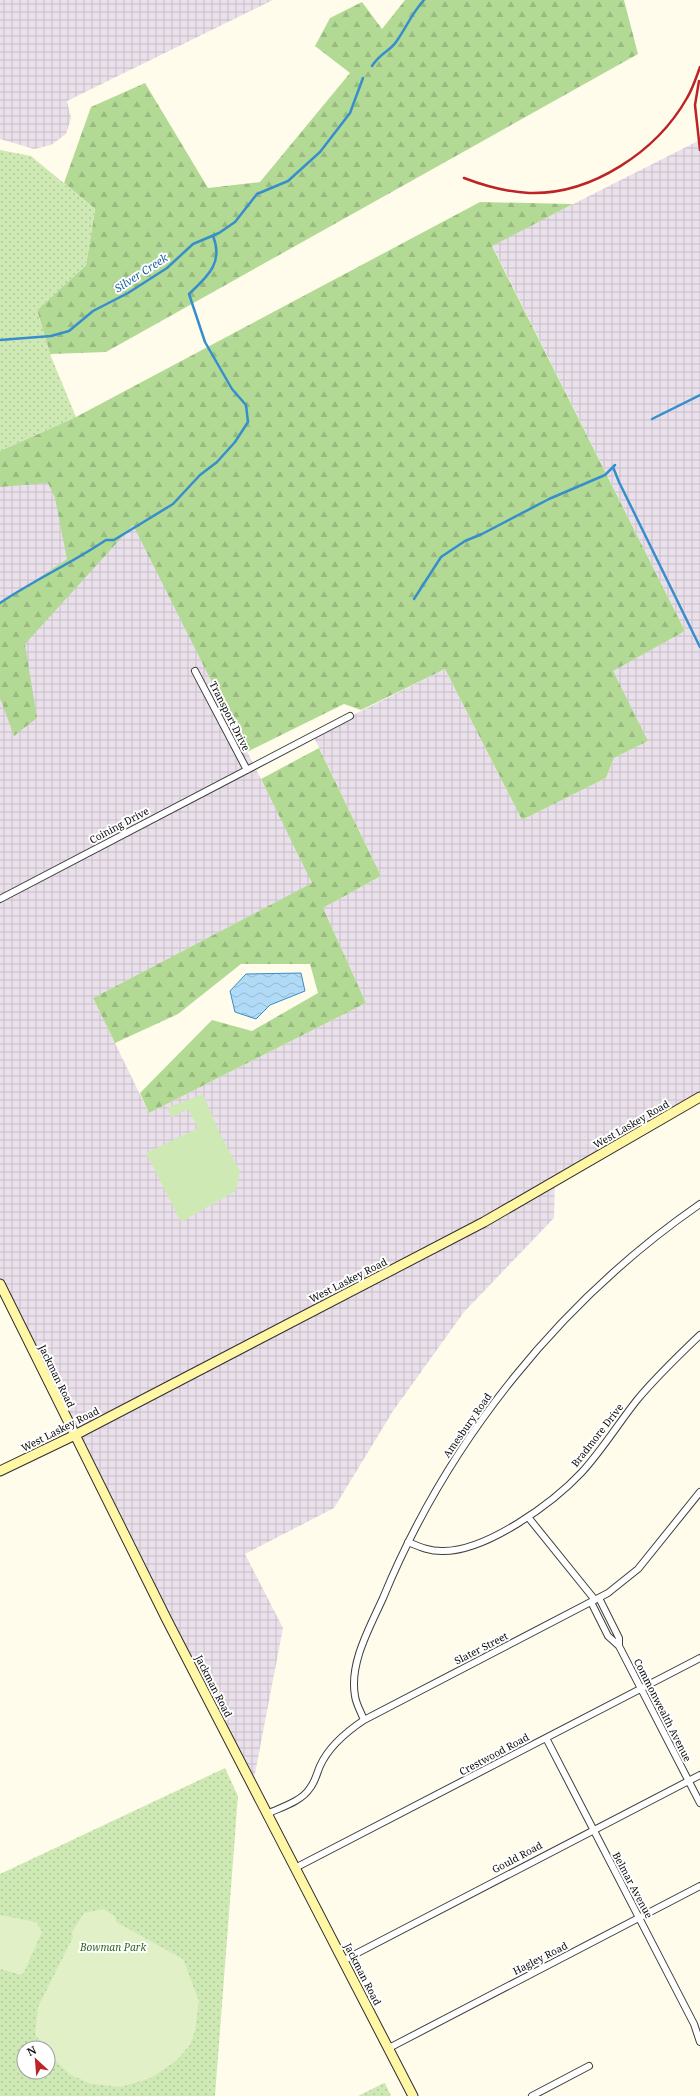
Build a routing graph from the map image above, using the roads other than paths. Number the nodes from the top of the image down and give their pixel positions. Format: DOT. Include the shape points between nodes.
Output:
graph roads {
  1 [pos="195,671"];
  2 [pos="350,716"];
  3 [pos="247,770"];
  4 [pos="0,899"];
  5 [pos="700,1097"];
  6 [pos="700,1204"];
  7 [pos="0,1284"];
  8 [pos="700,1335"];
  9 [pos="75,1435"];
  10 [pos="0,1471"];
  11 [pos="700,1492"];
  12 [pos="528,1517"];
  13 [pos="408,1542"];
  14 [pos="595,1600"];
  15 [pos="619,1646"];
  16 [pos="700,1658"];
  17 [pos="641,1688"];
  18 [pos="364,1720"];
  19 [pos="546,1738"];
  20 [pos="700,1775"];
  21 [pos="688,1781"];
  22 [pos="700,1803"];
  23 [pos="269,1814"];
  24 [pos="592,1829"];
  25 [pos="297,1868"];
  26 [pos="700,1886"];
  27 [pos="639,1918"];
  28 [pos="344,1960"];
  29 [pos="700,2042"];
  30 [pos="389,2048"];
  31 [pos="589,2066"];
  32 [pos="413,2096"];
  33 [pos="532,2096"];
  1 -- 3 [label="street, Transport Drive"];
  2 -- 3 [label="street, Coining Drive"];
  3 -- 4 [label="street, Coining Drive"];
  5 -- 9 [label="main road, West Laskey Road" via="478,1224"];
  6 -- 13 [label="street, Amesbury Road" via="604,1281 532,1355 466,1442"];
  7 -- 9 [label="main road, Jackman Road"];
  8 -- 12 [label="street, Bradmore Drive" via="651,1384 583,1472"];
  9 -- 10 [label="main road, West Laskey Road"];
  9 -- 23 [label="main road, Jackman Road"];
  11 -- 14 [label="street, Slater Street" via="638,1569"];
  12 -- 13 [label="street, Bradmore Drive" via="483,1542 463,1549 443,1552 426,1550"];
  12 -- 14 [label="street, Commonwealth Avenue"];
  13 -- 18 [label="street, Amesbury Road" via="368,1633 354,1674 355,1697"];
  14 -- 15 [label="street, Commonwealth Avenue" via="619,1638"];
  14 -- 15 [label="street, Commonwealth Avenue" via="608,1636"];
  14 -- 18 [label="street, Slater Street"];
  15 -- 17 [label="street, Commonwealth Avenue"];
  16 -- 17 [label="street, Crestwood Road"];
  17 -- 19 [label="street, Crestwood Road"];
  17 -- 21 [label="street, Commonwealth Avenue"];
  18 -- 23 [label="street, Slater Street" via="346,1732 331,1748 320,1764 310,1789 300,1798"];
  19 -- 24 [label="street, Belmar Avenue"];
  19 -- 25 [label="street, Crestwood Road"];
  20 -- 21 [label="street, Gould Road"];
  21 -- 22 [label="street, Commonwealth Avenue"];
  21 -- 24 [label="street, Gould Road"];
  23 -- 25 [label="main road, Jackman Road"];
  24 -- 27 [label="street, Belmar Avenue"];
  24 -- 28 [label="street, Gould Road"];
  25 -- 28 [label="main road, Jackman Road"];
  26 -- 27 [label="street, Hagley Road"];
  27 -- 29 [label="street, Belmar Avenue" via="694,2024"];
  27 -- 30 [label="street, Hagley Road"];
  28 -- 30 [label="main road, Jackman Road"];
  30 -- 32 [label="main road, Jackman Road"];
  31 -- 33 [label="street"];
}
